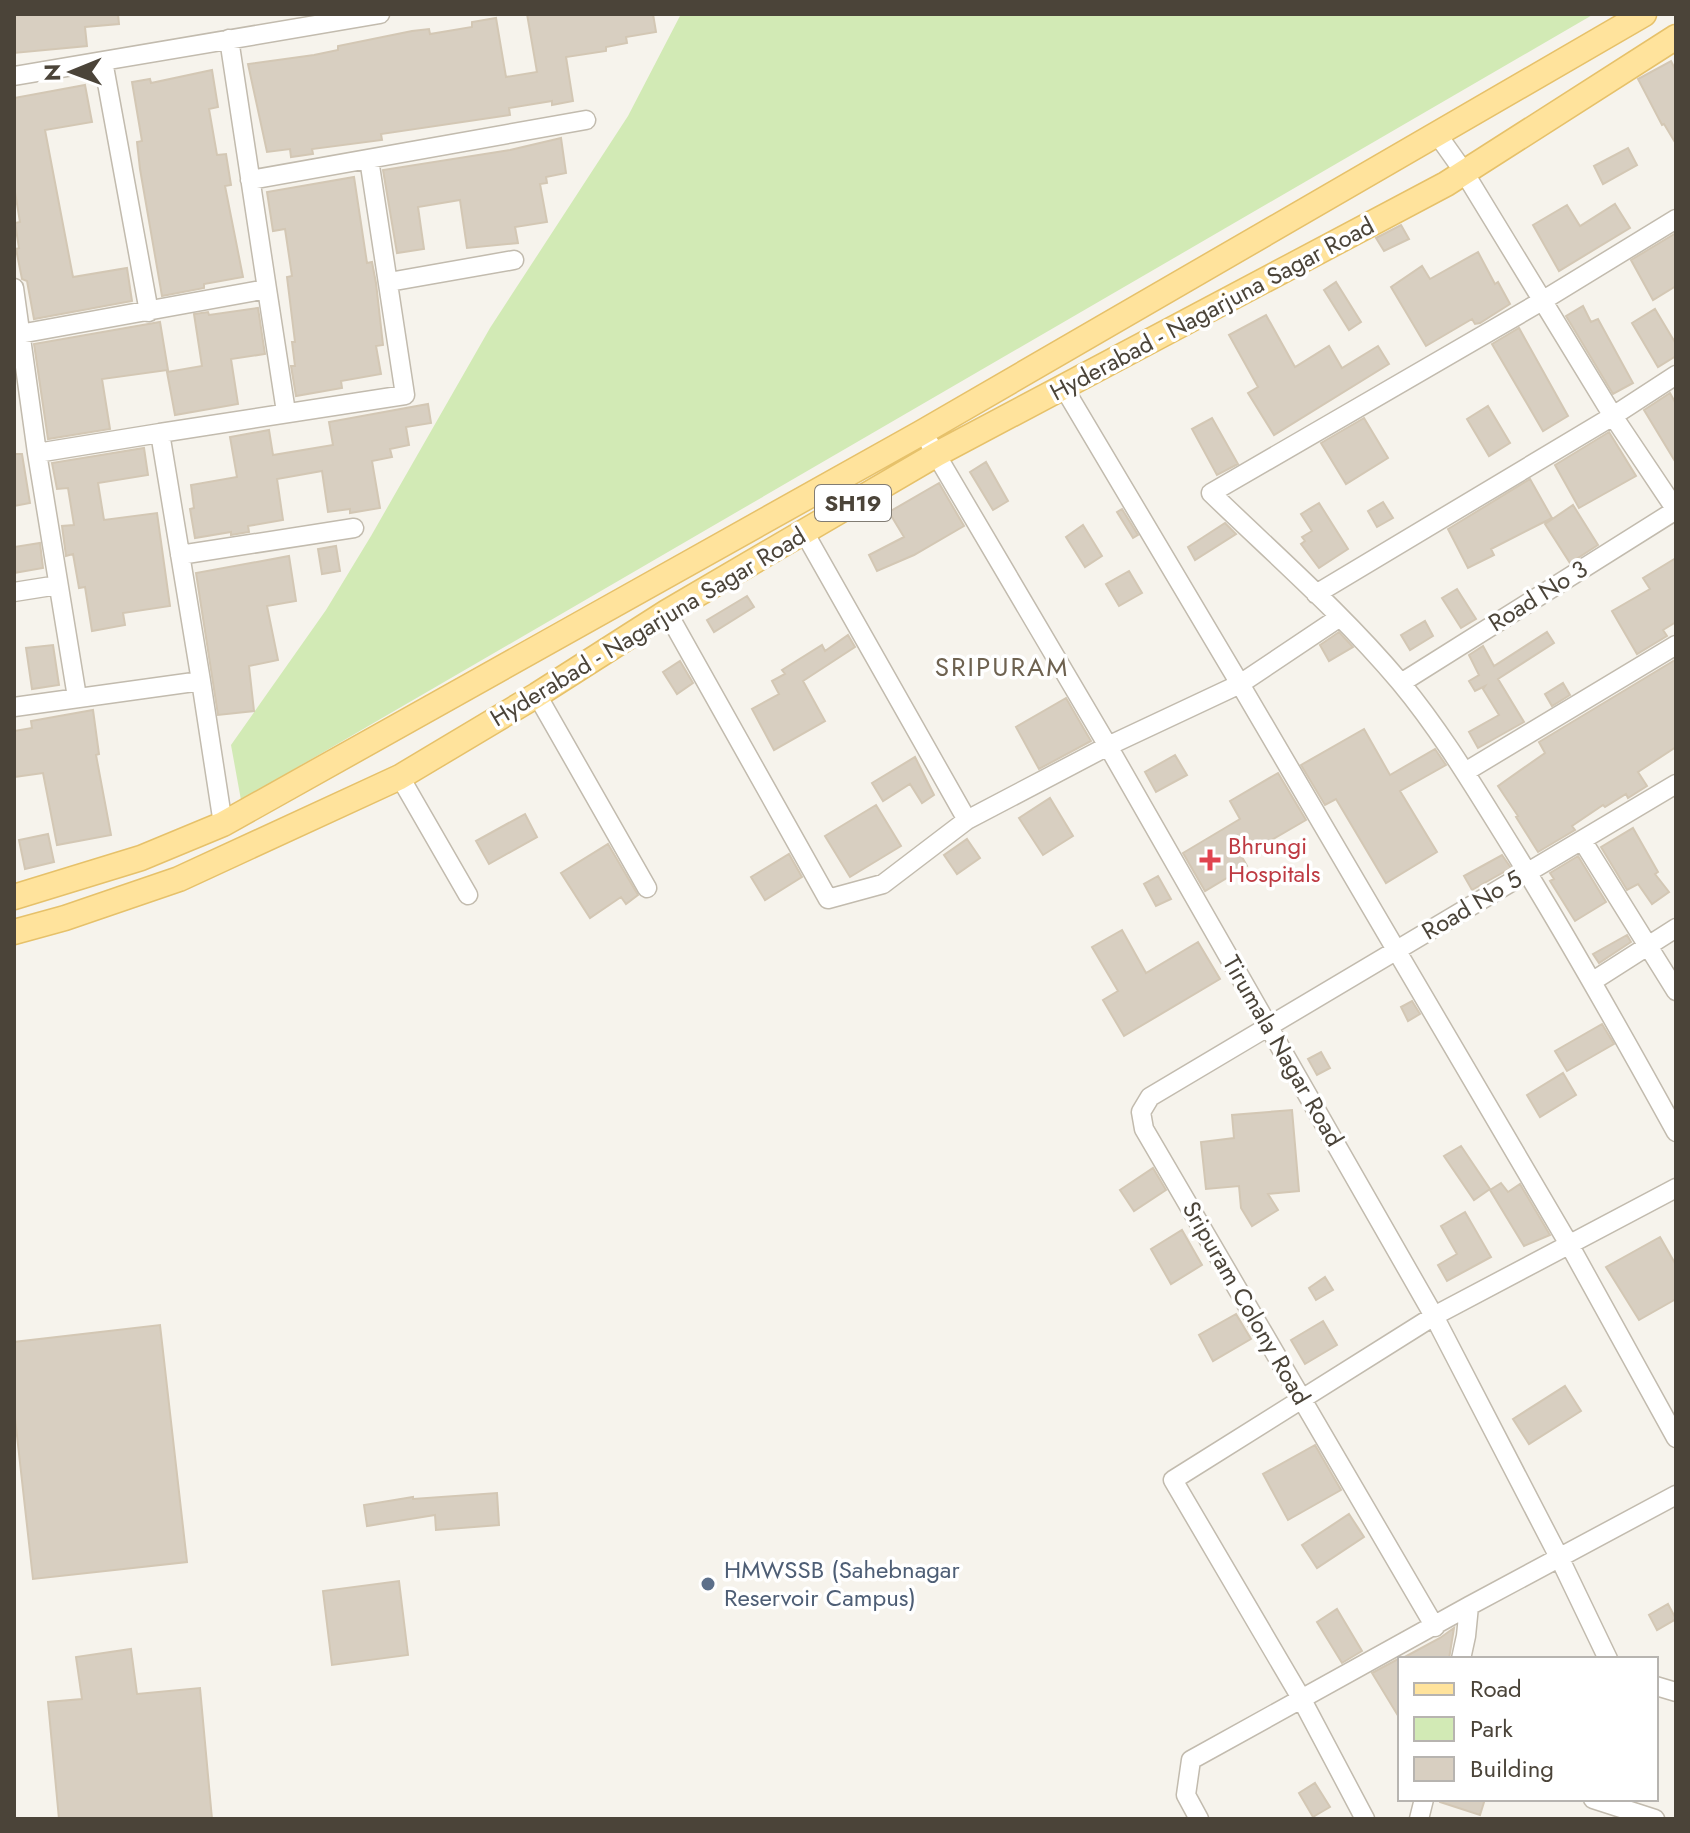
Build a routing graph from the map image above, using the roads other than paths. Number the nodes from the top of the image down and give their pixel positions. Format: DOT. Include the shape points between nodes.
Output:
graph roads {
  1 [pos="1644,14"];
  2 [pos="371,15"];
  3 [pos="1676,37"];
  4 [pos="229,39"];
  5 [pos="103,61"];
  6 [pos="14,76"];
  7 [pos="586,120"];
  8 [pos="1437,134"];
  9 [pos="369,159"];
  10 [pos="1464,172"];
  11 [pos="250,180"];
  12 [pos="1676,219"];
  13 [pos="514,260"];
  14 [pos="389,282"];
  15 [pos="14,288"];
  16 [pos="267,289"];
  17 [pos="1542,301"];
  18 [pos="149,312"];
  19 [pos="18,335"];
  20 [pos="1676,375"];
  21 [pos="1064,388"];
  22 [pos="286,412"];
  23 [pos="1613,416"];
  24 [pos="160,433"];
  25 [pos="921,433"];
  26 [pos="37,453"];
  27 [pos="937,454"];
  28 [pos="1676,510"];
  29 [pos="354,528"];
  30 [pos="804,532"];
  31 [pos="180,555"];
  32 [pos="58,585"];
  33 [pos="14,592"];
  34 [pos="1316,594"];
  35 [pos="667,612"];
  36 [pos="1340,617"];
  37 [pos="1676,645"];
  38 [pos="201,681"];
  39 [pos="1401,683"];
  40 [pos="1240,684"];
  41 [pos="537,695"];
  42 [pos="77,697"];
  43 [pos="14,707"];
  44 [pos="1108,746"];
  45 [pos="1465,772"];
  46 [pos="400,777"];
  47 [pos="1676,784"];
  48 [pos="967,820"];
  49 [pos="223,824"];
  50 [pos="1582,840"];
  51 [pos="1527,872"];
  52 [pos="647,888"];
  53 [pos="468,895"];
  54 [pos="14,897"];
  55 [pos="1676,928"];
  56 [pos="14,932"];
  57 [pos="1650,946"];
  58 [pos="1397,950"];
  59 [pos="1593,981"];
  60 [pos="1676,991"];
  61 [pos="1269,1027"];
  62 [pos="1676,1132"];
  63 [pos="1676,1188"];
  64 [pos="1570,1246"];
  65 [pos="1434,1316"];
  66 [pos="1303,1398"];
  67 [pos="1676,1438"];
  68 [pos="1676,1495"];
  69 [pos="1560,1559"];
  70 [pos="1469,1606"];
  71 [pos="1435,1627"];
  72 [pos="1461,1657"];
  73 [pos="1607,1657"];
  74 [pos="1301,1698"];
  75 [pos="1599,1801"];
  76 [pos="1199,1819"];
  77 [pos="1365,1819"];
  78 [pos="1655,1819"];
  1 -- 8 [label="main road, Hyderabad - Nagarjuna Sagar Road / SH19"];
  2 -- 4 [label="street"];
  3 -- 10 [label="main road, Hyderabad - Nagarjuna Sagar Road / SH19"];
  4 -- 5 [label="street"];
  4 -- 11 [label="street"];
  5 -- 6 [label="street"];
  5 -- 18 [label="street"];
  7 -- 9 [label="street"];
  8 -- 10 [label="street"];
  8 -- 25 [label="main road, Hyderabad - Nagarjuna Sagar Road / SH19"];
  9 -- 11 [label="street"];
  9 -- 14 [label="street"];
  10 -- 17 [label="street"];
  10 -- 21 [label="main road, Hyderabad - Nagarjuna Sagar Road / SH19"];
  11 -- 16 [label="street"];
  12 -- 17 [label="street"];
  13 -- 14 [label="street"];
  14 -- 22 [label="street" via="405,395"];
  15 -- 19 [label="street"];
  16 -- 18 [label="street"];
  16 -- 22 [label="street"];
  17 -- 23 [label="street"];
  17 -- 34 [label="street" via="1211,493"];
  18 -- 19 [label="street"];
  19 -- 26 [label="street"];
  20 -- 23 [label="street"];
  21 -- 27 [label="main road, Hyderabad - Nagarjuna Sagar Road / SH19"];
  21 -- 40 [label="street"];
  22 -- 24 [label="street"];
  23 -- 28 [label="street"];
  23 -- 34 [label="street"];
  24 -- 26 [label="street"];
  24 -- 31 [label="street"];
  25 -- 27 [label="street, Tirumala Nagar Road"];
  25 -- 49 [label="main road, Hyderabad - Nagarjuna Sagar Road / SH19"];
  26 -- 32 [label="street"];
  27 -- 30 [label="main road, Hyderabad - Nagarjuna Sagar Road / SH19"];
  27 -- 44 [label="street, Tirumala Nagar Road"];
  28 -- 39 [label="street, Road No 3"];
  29 -- 31 [label="street"];
  30 -- 35 [label="main road, Hyderabad - Nagarjuna Sagar Road / SH19"];
  30 -- 48 [label="street"];
  31 -- 38 [label="street"];
  32 -- 33 [label="street"];
  32 -- 42 [label="street"];
  34 -- 36 [label="street"];
  35 -- 41 [label="main road, Hyderabad - Nagarjuna Sagar Road / SH19"];
  35 -- 48 [label="street" via="828,899 883,884"];
  36 -- 39 [label="street"];
  36 -- 40 [label="street"];
  37 -- 45 [label="street"];
  38 -- 42 [label="street"];
  38 -- 49 [label="street"];
  39 -- 45 [label="street"];
  40 -- 44 [label="street"];
  40 -- 58 [label="street"];
  41 -- 46 [label="main road, Hyderabad - Nagarjuna Sagar Road / SH19"];
  41 -- 52 [label="street"];
  42 -- 43 [label="street"];
  44 -- 48 [label="street"];
  44 -- 61 [label="street, Tirumala Nagar Road"];
  45 -- 51 [label="street"];
  46 -- 53 [label="street"];
  46 -- 56 [label="main road, Hyderabad - Nagarjuna Sagar Road / SH19" via="179,879"];
  47 -- 50 [label="street, Road No 5"];
  49 -- 54 [label="main road, Hyderabad - Nagarjuna Sagar Road / SH19" via="141,858"];
  50 -- 51 [label="street, Road No 5"];
  50 -- 57 [label="street"];
  51 -- 58 [label="street, Road No 5"];
  51 -- 59 [label="street"];
  55 -- 57 [label="street"];
  57 -- 59 [label="street"];
  57 -- 60 [label="street"];
  58 -- 61 [label="street, Road No 5"];
  58 -- 64 [label="street"];
  59 -- 62 [label="street"];
  61 -- 65 [label="street, Tirumala Nagar Road"];
  61 -- 66 [label="street, Sripuram Colony Road" via="1150,1097 1141,1112 1144,1129"];
  63 -- 64 [label="street"];
  64 -- 65 [label="street"];
  64 -- 67 [label="street"];
  65 -- 66 [label="street"];
  65 -- 69 [label="street, Tirumala Nagar Road"];
  66 -- 71 [label="street, Sripuram Colony Road"];
  66 -- 74 [label="street" via="1173,1480"];
  68 -- 69 [label="street"];
  69 -- 70 [label="street"];
  69 -- 73 [label="street, Tirumala Nagar Road"];
  70 -- 71 [label="street"];
  70 -- 72 [label="street"];
  71 -- 74 [label="street"];
  74 -- 76 [label="street" via="1191,1760 1186,1795"];
  74 -- 77 [label="street"];
  75 -- 78 [label="street"];
}
